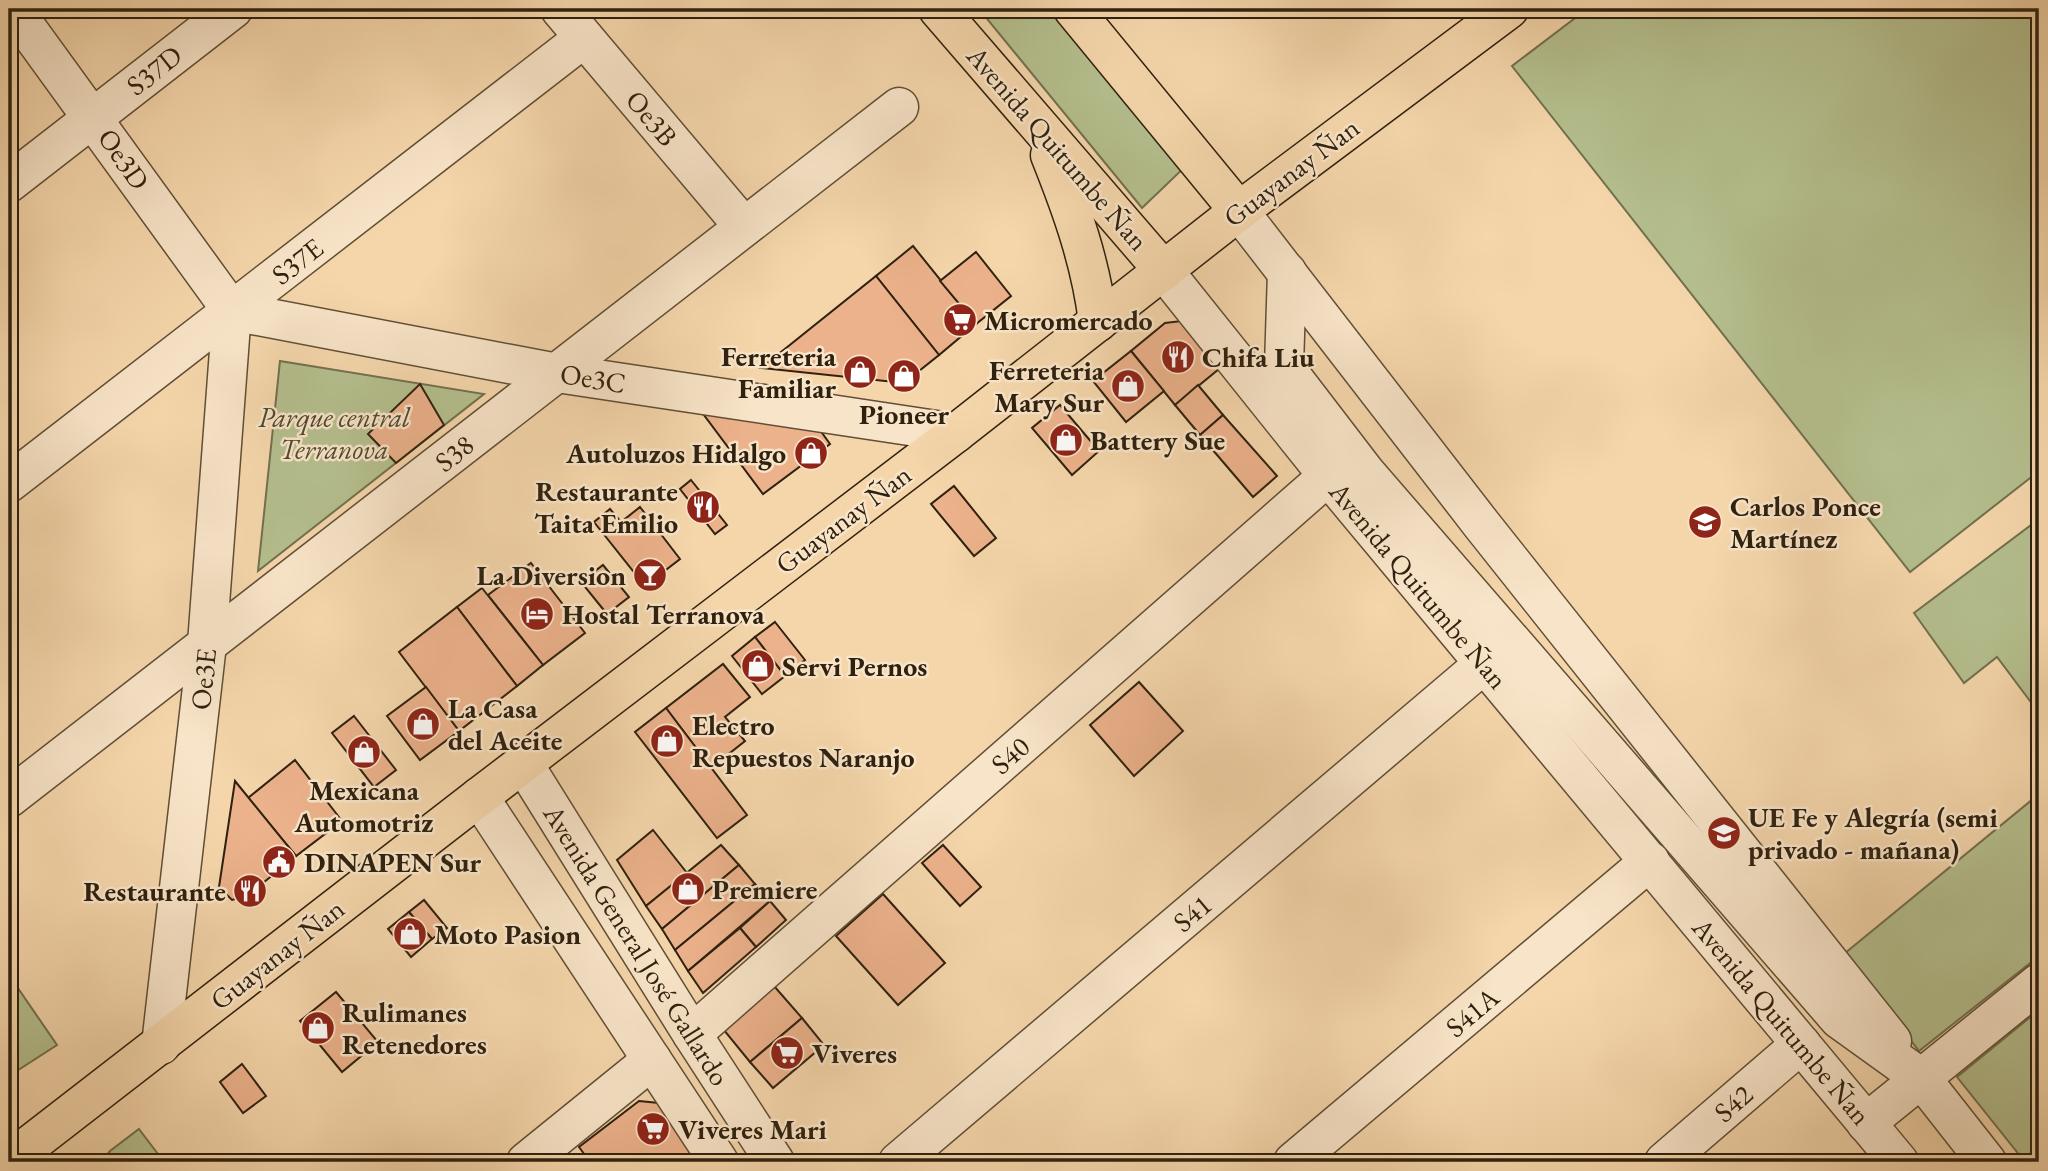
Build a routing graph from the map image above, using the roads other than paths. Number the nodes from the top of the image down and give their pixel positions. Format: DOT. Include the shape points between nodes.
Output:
graph roads {
  1 [pos="13,9"];
  2 [pos="233,9"];
  3 [pos="560,9"];
  4 [pos="938,9"];
  5 [pos="1073,9"];
  6 [pos="1509,9"];
  7 [pos="584,37"];
  8 [pos="898,107"];
  9 [pos="94,117"];
  10 [pos="1038,127"];
  11 [pos="9,183"];
  12 [pos="1239,211"];
  13 [pos="744,227"];
  14 [pos="1164,271"];
  15 [pos="1287,272"];
  16 [pos="232,311"];
  17 [pos="1098,322"];
  18 [pos="556,373"];
  19 [pos="956,433"];
  20 [pos="1328,476"];
  21 [pos="9,483"];
  22 [pos="207,644"];
  23 [pos="1485,663"];
  24 [pos="523,763"];
  25 [pos="480,797"];
  26 [pos="9,798"];
  27 [pos="1650,861"];
  28 [pos="2039,984"];
  29 [pos="692,1034"];
  30 [pos="1801,1044"];
  31 [pos="161,1045"];
  32 [pos="652,1060"];
  33 [pos="1921,1078"];
  34 [pos="1866,1122"];
  35 [pos="10,1160"];
  36 [pos="526,1162"];
  37 [pos="719,1162"];
  38 [pos="775,1162"];
  39 [pos="898,1162"];
  40 [pos="1293,1162"];
  41 [pos="1664,1162"];
  42 [pos="1899,1162"];
  43 [pos="1987,1162"];
  1 -- 9 [label="street, Oe3D"];
  2 -- 9 [label="street, S37D"];
  3 -- 7 [label="street, Oe3B"];
  4 -- 10 [label="main road, Avenida Quitumbe Ñan"];
  5 -- 12 [label="main road"];
  6 -- 12 [label="main road, Guayanay Ñan"];
  7 -- 13 [label="street, Oe3B"];
  7 -- 16 [label="street, S37E"];
  8 -- 13 [label="street, S38"];
  9 -- 11 [label="street, S37D"];
  9 -- 16 [label="street, Oe3D"];
  10 -- 14 [label="main road, Avenida Quitumbe Ñan"];
  10 -- 17 [label="main road" via="1085,248"];
  12 -- 14 [label="main road, Guayanay Ñan"];
  12 -- 15 [label="street"];
  13 -- 18 [label="street, S38"];
  14 -- 17 [label="main road, Guayanay Ñan"];
  14 -- 20 [label="street, Avenida Quitumbe Ñan"];
  15 -- 33 [label="street"];
  15 -- 33 [label="street" via="1284,366 1366,473 1839,1019"];
  16 -- 18 [label="street, Oe3C"];
  16 -- 21 [label="street, S37E"];
  16 -- 22 [label="street, Oe3E"];
  17 -- 19 [label="main road, Guayanay Ñan"];
  18 -- 19 [label="street, Oe3C"];
  18 -- 22 [label="street, S38"];
  19 -- 24 [label="main road, Guayanay Ñan"];
  20 -- 23 [label="street, Avenida Quitumbe Ñan"];
  20 -- 29 [label="street, S40"];
  22 -- 26 [label="street, S38"];
  22 -- 31 [label="street, Oe3E"];
  23 -- 27 [label="street, Avenida Quitumbe Ñan"];
  23 -- 39 [label="street, S41"];
  24 -- 25 [label="main road, Guayanay Ñan"];
  24 -- 29 [label="street, Avenida General José Gallardo"];
  25 -- 31 [label="main road, Guayanay Ñan"];
  25 -- 32 [label="street, Avenida General José Gallardo"];
  27 -- 30 [label="street, Avenida Quitumbe Ñan"];
  27 -- 40 [label="street, S41A"];
  28 -- 33 [label="street"];
  29 -- 38 [label="street, Avenida General José Gallardo"];
  30 -- 34 [label="street, Avenida Quitumbe Ñan"];
  30 -- 41 [label="street, S42"];
  31 -- 35 [label="main road, Guayanay Ñan"];
  32 -- 36 [label="street"];
  32 -- 37 [label="street, Avenida General José Gallardo"];
  33 -- 34 [label="street"];
  33 -- 43 [label="street"];
  34 -- 42 [label="street, Avenida Quitumbe Ñan"];
}
